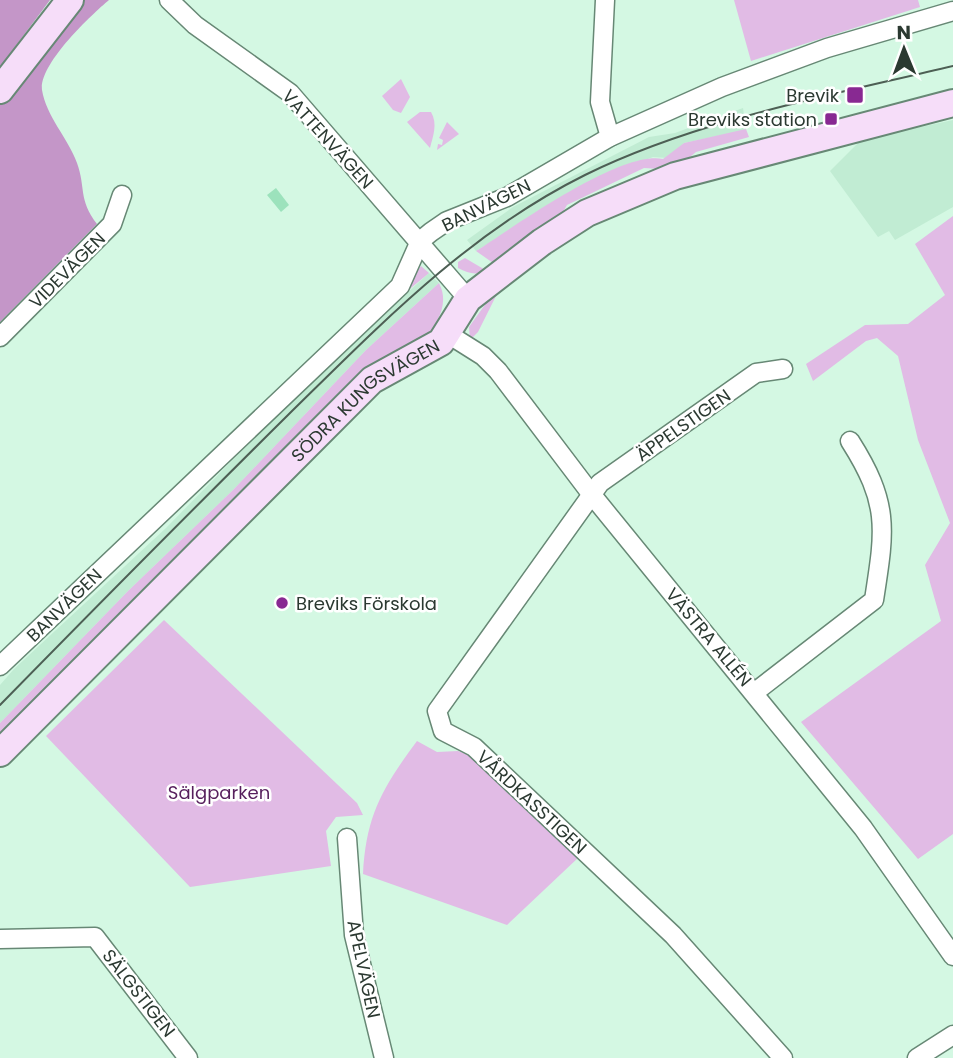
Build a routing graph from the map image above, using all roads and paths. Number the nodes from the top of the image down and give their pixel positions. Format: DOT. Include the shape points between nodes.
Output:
graph roads {
  1 [pos="70,0"];
  2 [pos="169,0"];
  3 [pos="605,0"];
  4 [pos="953,10"];
  5 [pos="0,90"];
  6 [pos="953,103"];
  7 [pos="610,137"];
  8 [pos="122,195"];
  9 [pos="420,241"];
  10 [pos="468,299"];
  11 [pos="448,334"];
  12 [pos="0,337"];
  13 [pos="783,369"];
  14 [pos="850,441"];
  15 [pos="592,495"];
  16 [pos="0,666"];
  17 [pos="755,692"];
  18 [pos="0,753"];
  19 [pos="347,838"];
  20 [pos="0,939"];
  21 [pos="953,956"];
  22 [pos="953,1035"];
  23 [pos="188,1058"];
  24 [pos="384,1058"];
  25 [pos="783,1058"];
  26 [pos="917,1058"];
  1 -- 5 [label="street"];
  2 -- 9 [label="street, VATTENVÄGEN" via="195,25 290,93"];
  3 -- 7 [label="street" via="600,102"];
  4 -- 7 [label="street, BANVÄGEN" via="827,48 722,87"];
  6 -- 10 [label="street, SÖDRA KUNGSVÄGEN" via="705,168 633,192 542,242"];
  7 -- 9 [label="street, BANVÄGEN" via="507,197 447,221"];
  8 -- 12 [label="street, VIDEVÄGEN" via="112,224"];
  9 -- 10 [label="street, VATTENVÄGEN"];
  9 -- 16 [label="street, BANVÄGEN" via="400,285"];
  10 -- 11 [label="street, SÖDRA KUNGSVÄGEN"];
  11 -- 15 [label="street, VÄSTRA ALLÉN" via="483,356 498,372"];
  11 -- 18 [label="street, SÖDRA KUNGSVÄGEN" via="434,348 372,380"];
  13 -- 15 [label="street, ÄPPELSTIGEN" via="756,373 600,483"];
  14 -- 17 [label="street" via="878,498 884,535 874,600"];
  15 -- 17 [label="street, VÄSTRA ALLÉN"];
  15 -- 25 [label="street, VÅRDKASSTIGEN" via="438,711 443,731 474,747 673,935"];
  17 -- 21 [label="street, VÄSTRA ALLÉN" via="863,828"];
  19 -- 24 [label="street, APELVÄGEN" via="354,935"];
  20 -- 23 [label="street, SÄLGSTIGEN" via="95,937"];
  22 -- 26 [label="street"];
}
